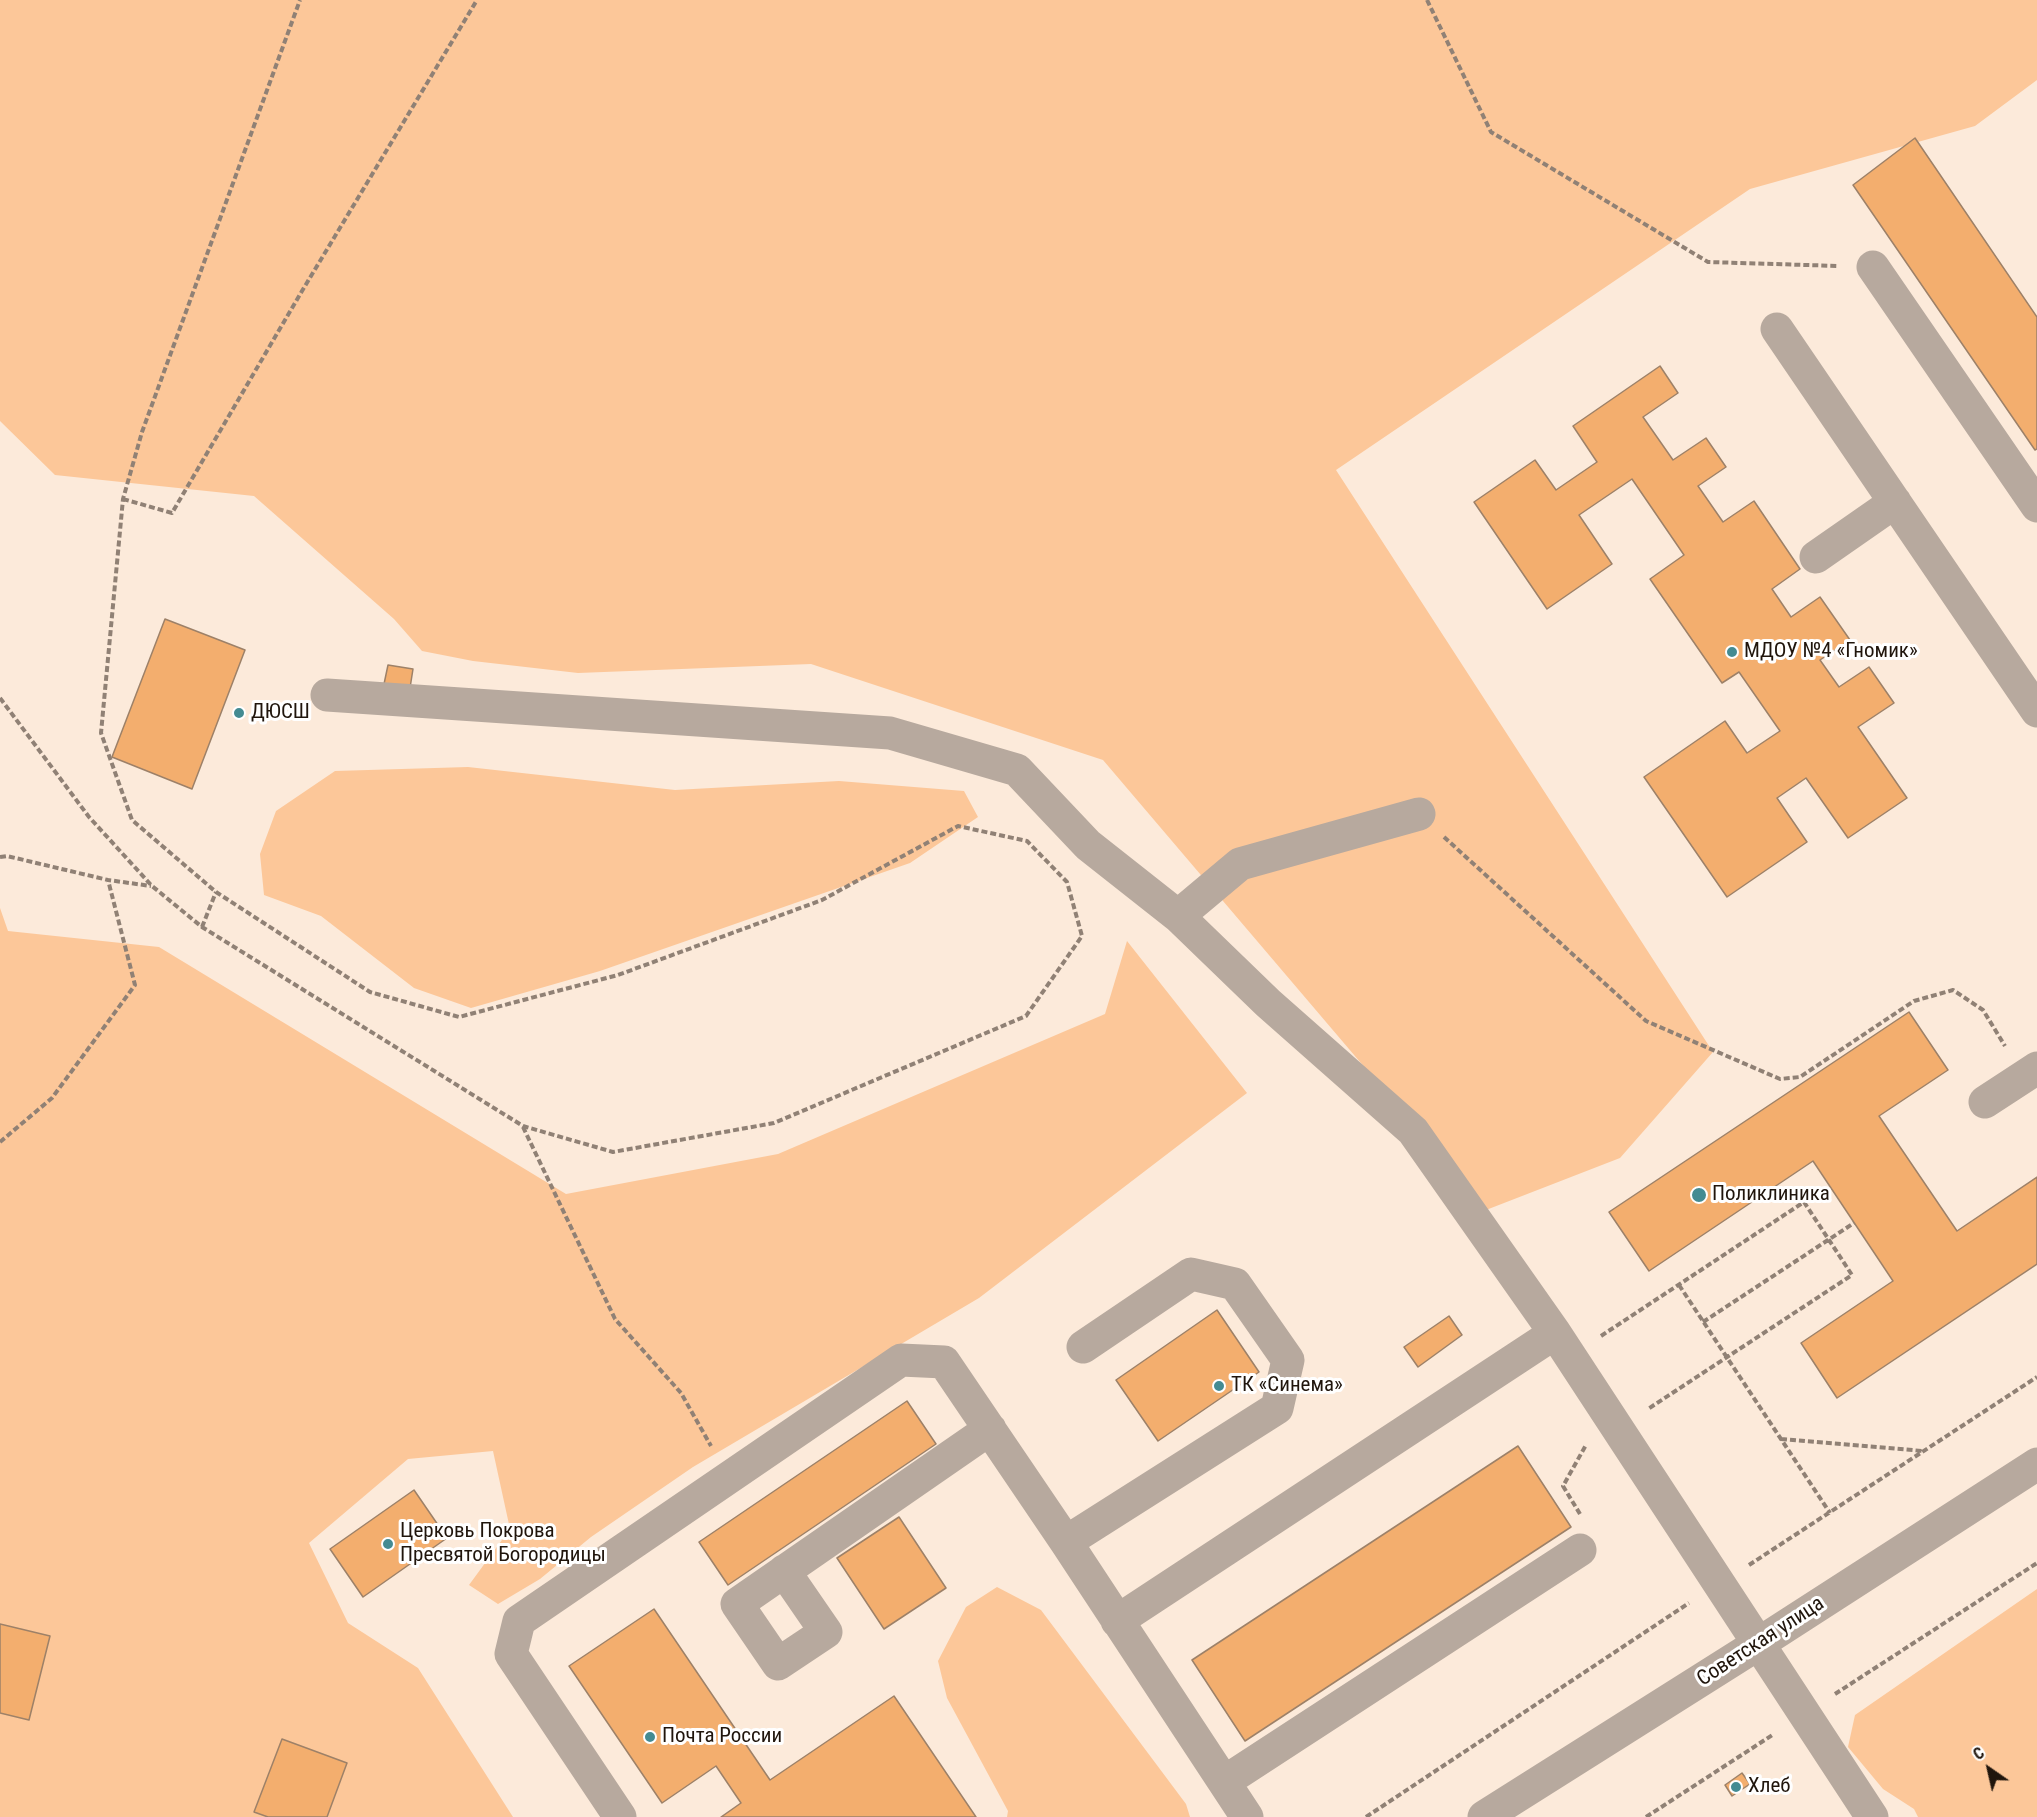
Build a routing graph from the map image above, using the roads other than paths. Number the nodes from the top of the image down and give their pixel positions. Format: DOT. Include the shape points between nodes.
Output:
graph roads {
  1 [pos="1873,267"];
  2 [pos="1777,329"];
  3 [pos="1894,502"];
  4 [pos="2037,506"];
  5 [pos="1816,557"];
  6 [pos="327,695"];
  7 [pos="2037,711"];
  8 [pos="1419,814"];
  9 [pos="1178,916"];
  10 [pos="2030,1072"];
  11 [pos="1985,1102"];
  12 [pos="1563,1344"];
  13 [pos="1083,1347"];
  14 [pos="990,1430"];
  15 [pos="2037,1464"];
  16 [pos="1066,1542"];
  17 [pos="1580,1550"];
  18 [pos="784,1571"];
  19 [pos="1117,1621"];
  20 [pos="1758,1644"];
  21 [pos="1224,1782"];
  22 [pos="620,1817"];
  23 [pos="1247,1817"];
  24 [pos="1484,1817"];
  25 [pos="1872,1817"];
  1 -- 4 [label="street"];
  2 -- 3 [label="street"];
  3 -- 5 [label="street"];
  3 -- 7 [label="street"];
  6 -- 9 [label="street" via="890,733 1017,771 1088,845"];
  8 -- 9 [label="street" via="1240,864"];
  9 -- 12 [label="street" via="1268,1004 1413,1131"];
  10 -- 11 [label="street"];
  12 -- 19 [label="street"];
  12 -- 20 [label="street"];
  13 -- 16 [label="street" via="1191,1274 1235,1284 1288,1360 1276,1408"];
  14 -- 16 [label="street"];
  14 -- 18 [label="street"];
  14 -- 22 [label="street" via="944,1362 901,1360 519,1621 511,1654"];
  15 -- 20 [label="street, Советская улица"];
  16 -- 19 [label="street"];
  17 -- 21 [label="street"];
  19 -- 21 [label="street"];
  20 -- 24 [label="street, Советская улица"];
  20 -- 25 [label="street"];
  21 -- 23 [label="street"];
}
